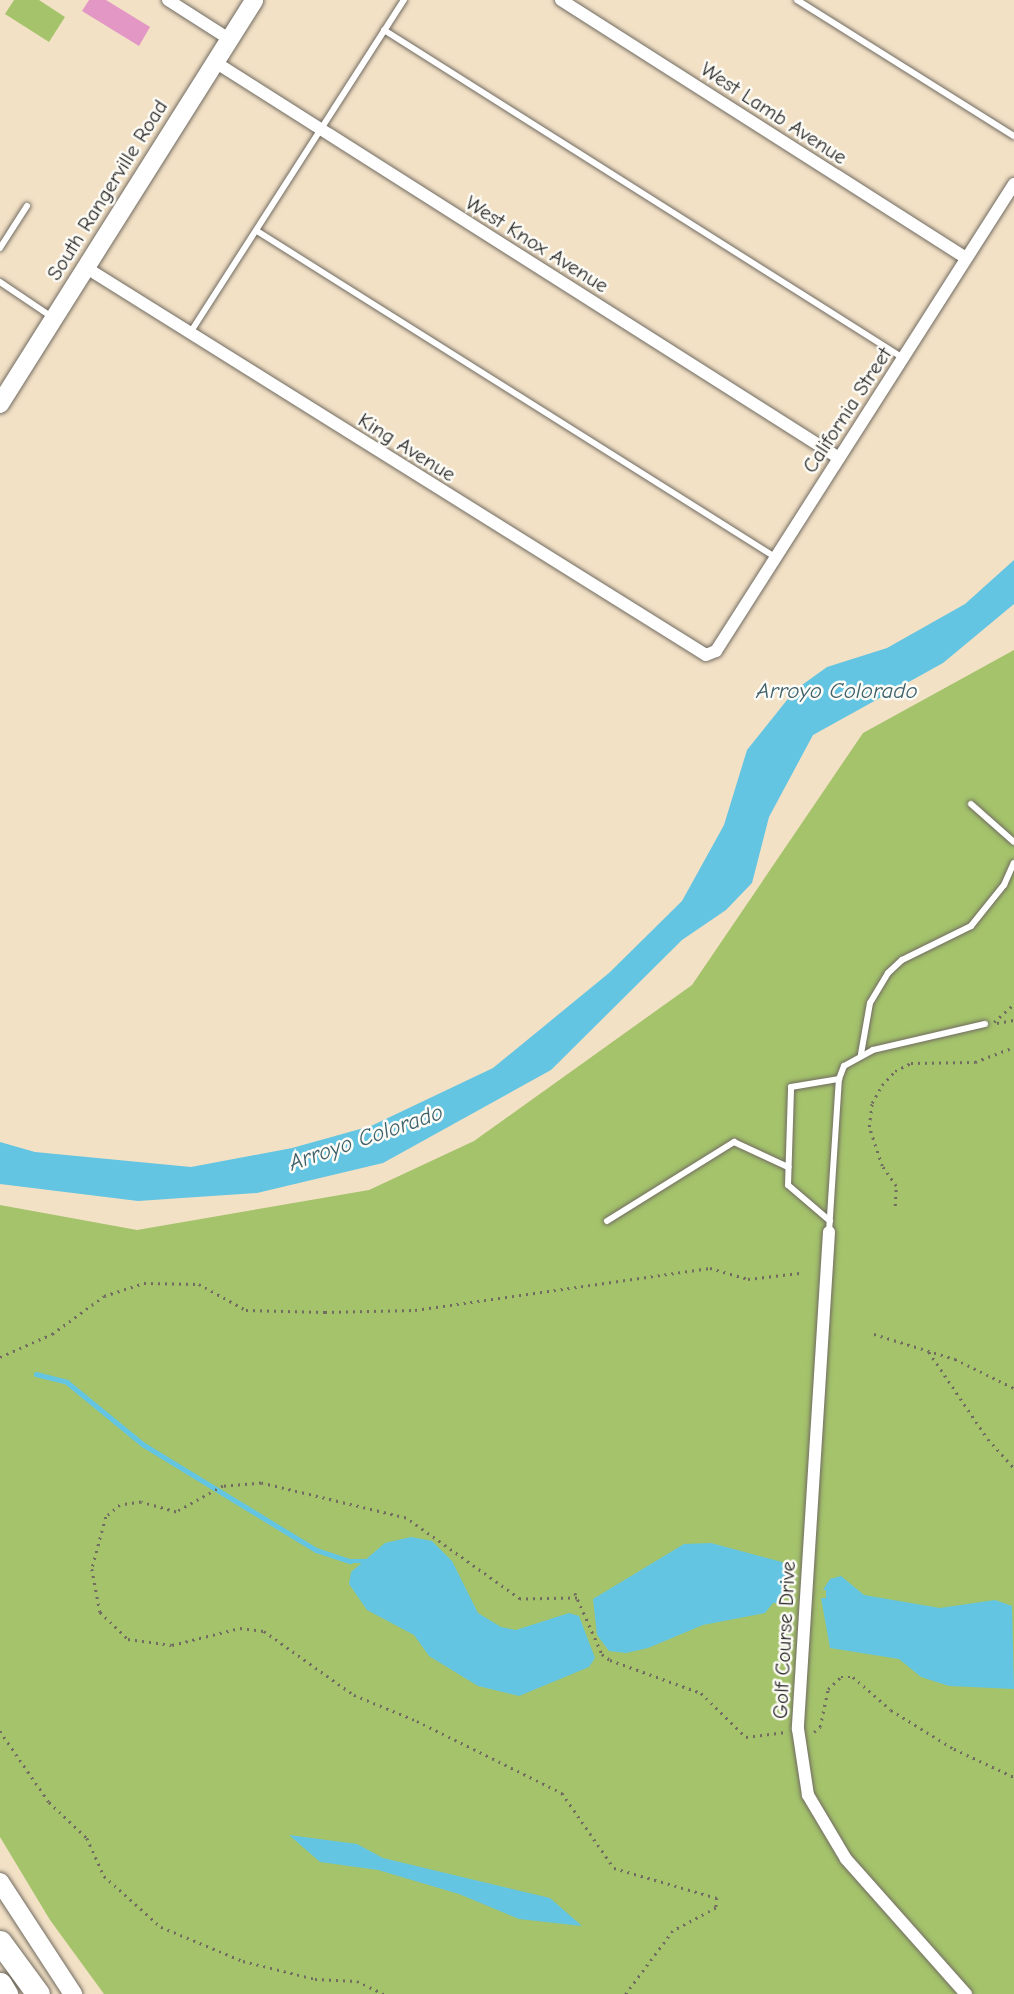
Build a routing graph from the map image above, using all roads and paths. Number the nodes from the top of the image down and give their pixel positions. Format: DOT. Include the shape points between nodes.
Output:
graph roads {
  1 [pos="168,0"];
  2 [pos="254,0"];
  3 [pos="404,0"];
  4 [pos="561,0"];
  5 [pos="797,0"];
  6 [pos="384,30"];
  7 [pos="229,39"];
  8 [pos="215,62"];
  9 [pos="320,129"];
  10 [pos="1014,136"];
  11 [pos="1014,184"];
  12 [pos="27,206"];
  13 [pos="257,231"];
  14 [pos="0,248"];
  15 [pos="966,258"];
  16 [pos="85,267"];
  17 [pos="0,282"];
  18 [pos="54,318"];
  19 [pos="190,333"];
  20 [pos="903,358"];
  21 [pos="0,404"];
  22 [pos="839,458"];
  23 [pos="775,557"];
  24 [pos="710,653"];
  25 [pos="971,804"];
  26 [pos="1014,842"];
  27 [pos="1014,863"];
  28 [pos="1014,1004"];
  29 [pos="1014,1020"];
  30 [pos="988,1024"];
  31 [pos="1014,1047"];
  32 [pos="861,1055"];
  33 [pos="839,1079"];
  34 [pos="788,1167"];
  35 [pos="895,1206"];
  36 [pos="607,1221"];
  37 [pos="829,1227"];
  38 [pos="800,1273"];
  39 [pos="874,1334"];
  40 [pos="929,1352"];
  41 [pos="0,1357"];
  42 [pos="1014,1388"];
  43 [pos="1014,1468"];
  44 [pos="575,1593"];
  45 [pos="577,1598"];
  46 [pos="0,1731"];
  47 [pos="798,1732"];
  48 [pos="1014,1777"];
  49 [pos="0,1882"];
  50 [pos="0,1942"];
  51 [pos="0,1984"];
  52 [pos="6,1994"];
  53 [pos="38,1994"];
  54 [pos="73,1994"];
  55 [pos="384,1994"];
  56 [pos="626,1994"];
  57 [pos="966,1994"];
  1 -- 7 [label="street"];
  2 -- 7 [label="main road, South Rangerville Road"];
  3 -- 6 [label="lane"];
  4 -- 15 [label="street, West Lamb Avenue"];
  5 -- 10 [label="lane"];
  6 -- 9 [label="lane"];
  6 -- 20 [label="lane"];
  7 -- 8 [label="main road, South Rangerville Road"];
  8 -- 9 [label="street, West Knox Avenue"];
  8 -- 16 [label="main road, South Rangerville Road"];
  9 -- 13 [label="lane"];
  9 -- 22 [label="street, West Knox Avenue"];
  11 -- 15 [label="street, California Street"];
  12 -- 14 [label="lane"];
  13 -- 19 [label="lane"];
  13 -- 23 [label="lane"];
  15 -- 20 [label="street, California Street"];
  16 -- 18 [label="main road, South Rangerville Road"];
  16 -- 19 [label="street, King Avenue"];
  17 -- 18 [label="lane"];
  18 -- 21 [label="main road, South Rangerville Road"];
  19 -- 24 [label="street, King Avenue" via="688,648"];
  20 -- 22 [label="street, California Street"];
  22 -- 23 [label="street, California Street"];
  23 -- 24 [label="street, California Street" via="716,651"];
  25 -- 26 [label="lane"];
  27 -- 32 [label="lane" via="1004,885 971,926 901,960 888,973 870,1003"];
  28 -- 30 [label="path"];
  29 -- 30 [label="path"];
  30 -- 32 [label="lane" via="916,1037"];
  31 -- 35 [label="path" via="975,1062 911,1063 883,1085 872,1103 869,1126 882,1166 896,1186"];
  32 -- 33 [label="lane" via="844,1066"];
  33 -- 34 [label="lane" via="791,1087"];
  33 -- 37 [label="lane"];
  34 -- 36 [label="lane" via="734,1142"];
  34 -- 37 [label="lane" via="788,1185"];
  37 -- 47 [label="street, Golf Course Drive"];
  38 -- 41 [label="path" via="748,1279 710,1268 415,1310 325,1312 246,1310 199,1284 144,1283 104,1296 52,1334"];
  39 -- 40 [label="path"];
  40 -- 42 [label="path" via="955,1359"];
  40 -- 43 [label="path" via="988,1439"];
  44 -- 45 [label="path"];
  45 -- 47 [label="path" via="602,1654 610,1660 701,1693 746,1737"];
  45 -- 56 [label="path" via="520,1599 429,1532 394,1513 261,1483 223,1486 176,1512 130,1502 106,1517 92,1578 100,1612 119,1634 159,1646 240,1629 274,1635 354,1695 562,1793 614,1868 717,1898 716,1908 673,1931"];
  46 -- 55 [label="path" via="49,1802 87,1838 104,1876 153,1921 221,1954 315,1979 357,1981"];
  47 -- 48 [label="path" via="817,1731 828,1689 841,1677 853,1677 891,1710 954,1749"];
  47 -- 57 [label="street, Golf Course Drive" via="808,1795 846,1859"];
  49 -- 54 [label="main road"];
  50 -- 53 [label="highway"];
  51 -- 52 [label="highway"];
}
